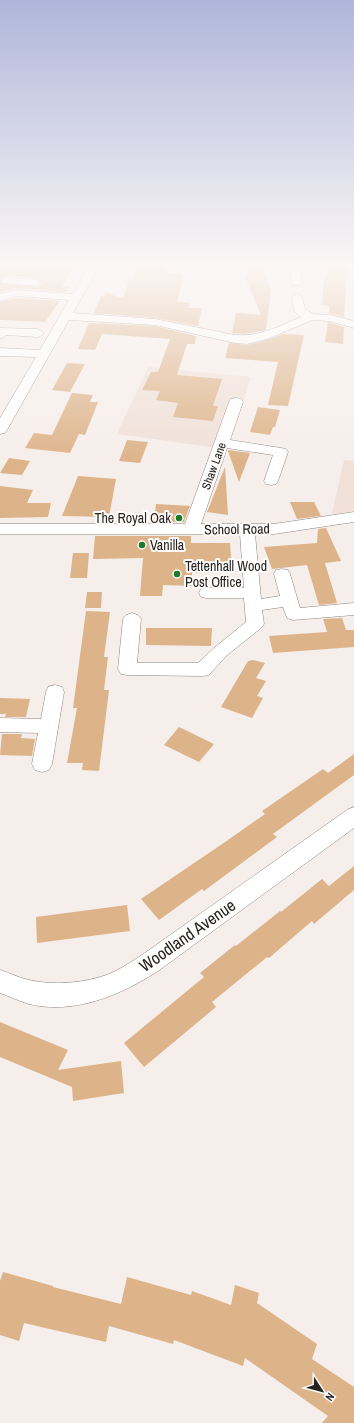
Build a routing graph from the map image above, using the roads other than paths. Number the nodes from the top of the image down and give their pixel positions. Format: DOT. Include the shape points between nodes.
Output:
graph roads {
  1 [pos="9,331"];
  2 [pos="57,331"];
  3 [pos="199,331"];
  4 [pos="277,331"];
  5 [pos="38,333"];
  6 [pos="0,352"];
  7 [pos="44,354"];
  8 [pos="236,402"];
  9 [pos="0,430"];
  10 [pos="222,443"];
  11 [pos="271,481"];
  12 [pos="354,517"];
  13 [pos="0,529"];
  14 [pos="190,530"];
  15 [pos="247,530"];
  16 [pos="282,574"];
  17 [pos="207,593"];
  18 [pos="253,599"];
  19 [pos="290,601"];
  20 [pos="354,610"];
  21 [pos="132,619"];
  22 [pos="55,692"];
  23 [pos="0,725"];
  24 [pos="48,726"];
  25 [pos="42,764"];
  26 [pos="354,816"];
  27 [pos="0,981"];
  1 -- 5 [label="street"];
  2 -- 7 [label="street"];
  3 -- 4 [label="street" via="247,340"];
  6 -- 7 [label="street"];
  7 -- 9 [label="street"];
  8 -- 10 [label="street, Shaw Lane"];
  10 -- 11 [label="street" via="281,452"];
  10 -- 14 [label="street, Shaw Lane"];
  12 -- 15 [label="street, School Road" via="274,529"];
  13 -- 14 [label="street, School Road"];
  14 -- 15 [label="street, School Road"];
  15 -- 18 [label="street"];
  16 -- 19 [label="street"];
  17 -- 18 [label="street"];
  18 -- 19 [label="street"];
  18 -- 21 [label="street" via="255,624 220,652 204,670 127,669"];
  19 -- 20 [label="street" via="293,614"];
  22 -- 24 [label="street"];
  23 -- 24 [label="street"];
  24 -- 25 [label="street"];
  26 -- 27 [label="street, Woodland Avenue" via="150,963 114,984 58,995 30,992"];
}
